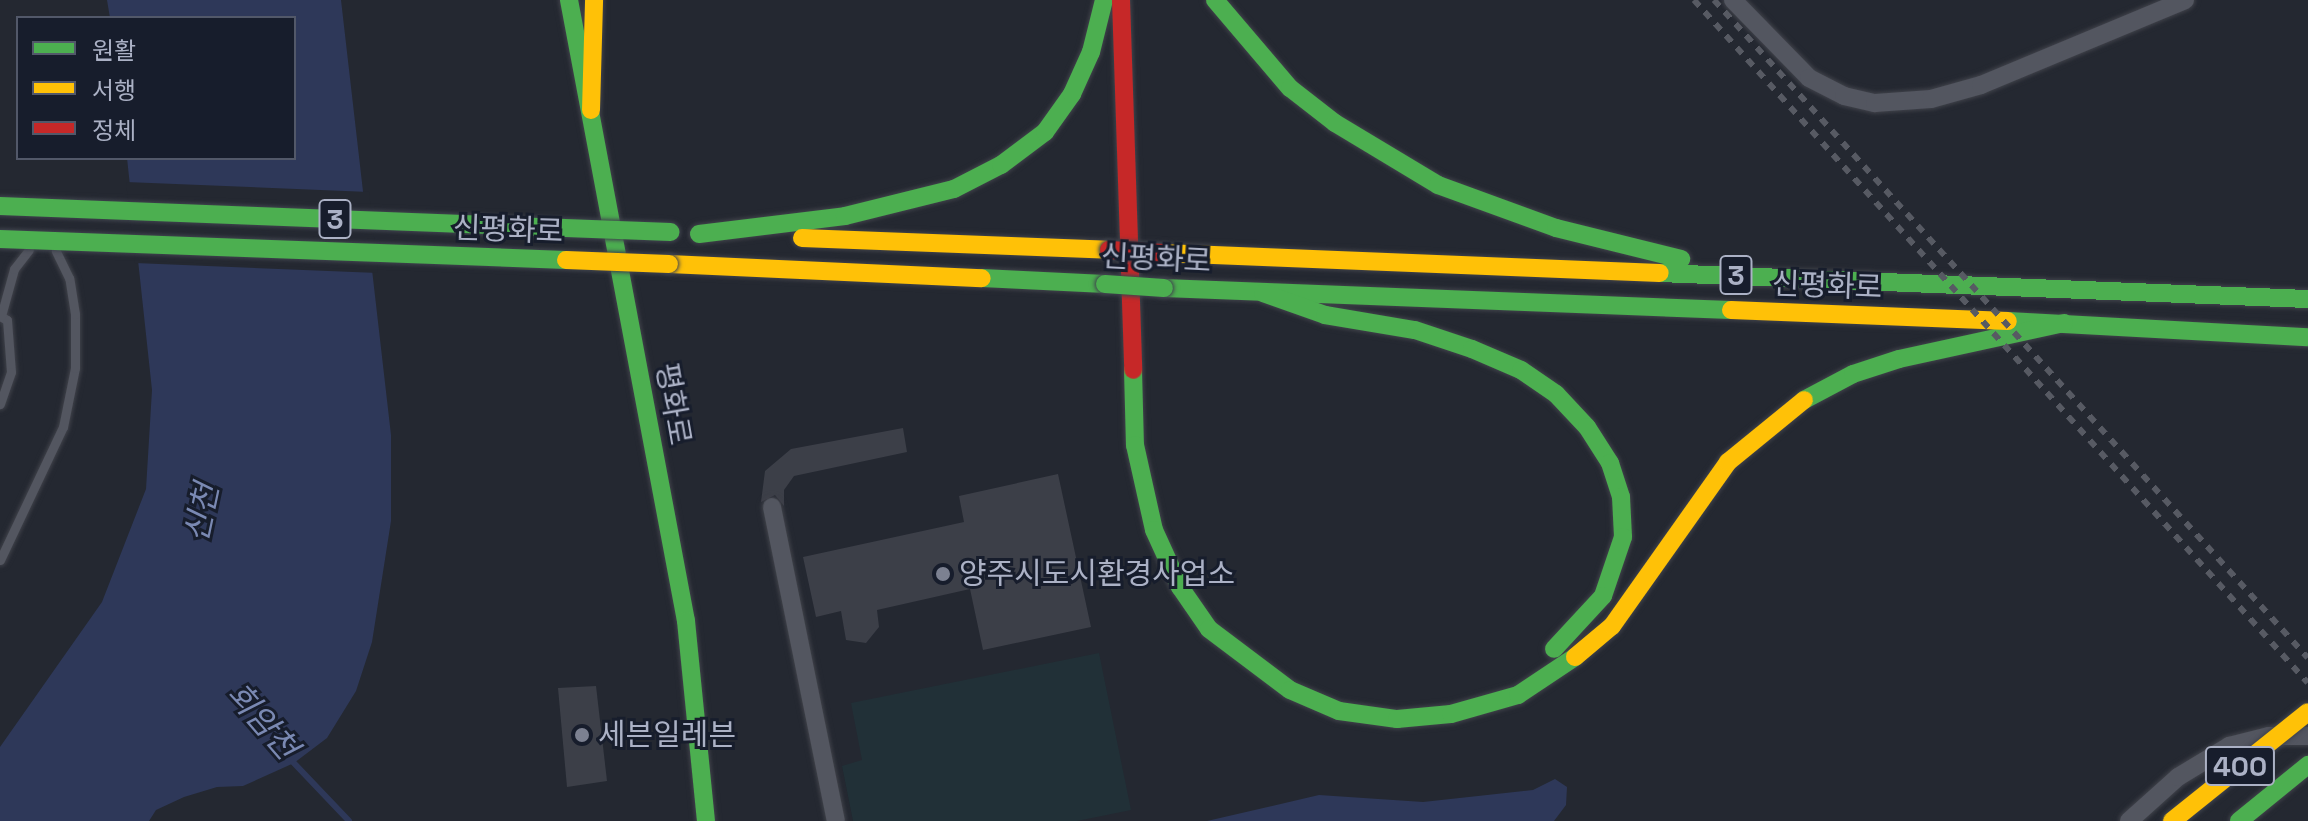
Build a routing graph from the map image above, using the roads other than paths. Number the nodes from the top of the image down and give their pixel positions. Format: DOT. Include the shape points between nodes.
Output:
graph roads {
  1 [pos="569,0"];
  2 [pos="594,0"];
  3 [pos="1104,0"];
  4 [pos="1121,0"];
  5 [pos="1139,0"];
  6 [pos="1215,0"];
  7 [pos="1733,0"];
  8 [pos="2185,0"];
  9 [pos="591,110"];
  10 [pos="0,206"];
  11 [pos="699,234"];
  12 [pos="0,239"];
  13 [pos="1780,277"];
  14 [pos="1263,293"];
  15 [pos="2308,299"];
  16 [pos="0,316"];
  17 [pos="2064,323"];
  18 [pos="2308,337"];
  19 [pos="0,404"];
  20 [pos="1155,436"];
  21 [pos="772,507"];
  22 [pos="0,560"];
  23 [pos="1229,621"];
  24 [pos="1527,665"];
  25 [pos="1341,690"];
  26 [pos="2308,712"];
  27 [pos="2308,736"];
  28 [pos="2308,765"];
  29 [pos="706,821"];
  30 [pos="836,821"];
  31 [pos="2129,821"];
  32 [pos="2172,821"];
  33 [pos="2239,821"];
  1 -- 9 [label="main road, 평화로"];
  2 -- 9 [label="main road"];
  3 -- 11 [label="main road" via="1091,52 1072,94 1045,132 1001,165 954,189 858,213"];
  4 -- 17 [label="main road" via="1135,445 1154,530 1180,587 1209,629 1290,690 1339,711 1424,717 1518,695 1552,676 1612,626 1728,462 1807,398 1853,374 1899,359"];
  5 -- 20 [label="main road"];
  6 -- 13 [label="main road" via="1290,88 1335,123 1438,185 1556,228"];
  7 -- 8 [label="street" via="1809,78 1844,96 1875,103 1931,99 1981,85"];
  9 -- 29 [label="main road, 평화로" via="686,621"];
  10 -- 11 [label="main road, 신평화로 / 3, bridge"];
  11 -- 13 [label="main road, 신평화로 / 3, bridge"];
  12 -- 14 [label="main road, 신평화로 / 3, bridge"];
  13 -- 15 [label="main road, 신평화로 / 3"];
  14 -- 17 [label="main road, 신평화로 / 3"];
  14 -- 24 [label="main road" via="1325,315 1415,330 1472,349 1521,370 1556,394 1587,427 1610,463 1621,497 1623,537 1616,569 1579,627"];
  16 -- 19 [label="lane" via="7,320 11,372"];
  16 -- 22 [label="lane" via="14,269 29,250 58,251 75,314 75,368 63,427"];
  17 -- 18 [label="main road, 신평화로 / 3"];
  21 -- 30 [label="street"];
  23 -- 25 [label="main road" via="1268,652"];
  26 -- 32 [label="main road, 400, bridge"];
  27 -- 31 [label="street" via="2269,736 2229,746 2178,777"];
  28 -- 33 [label="main road, 400"];
}
